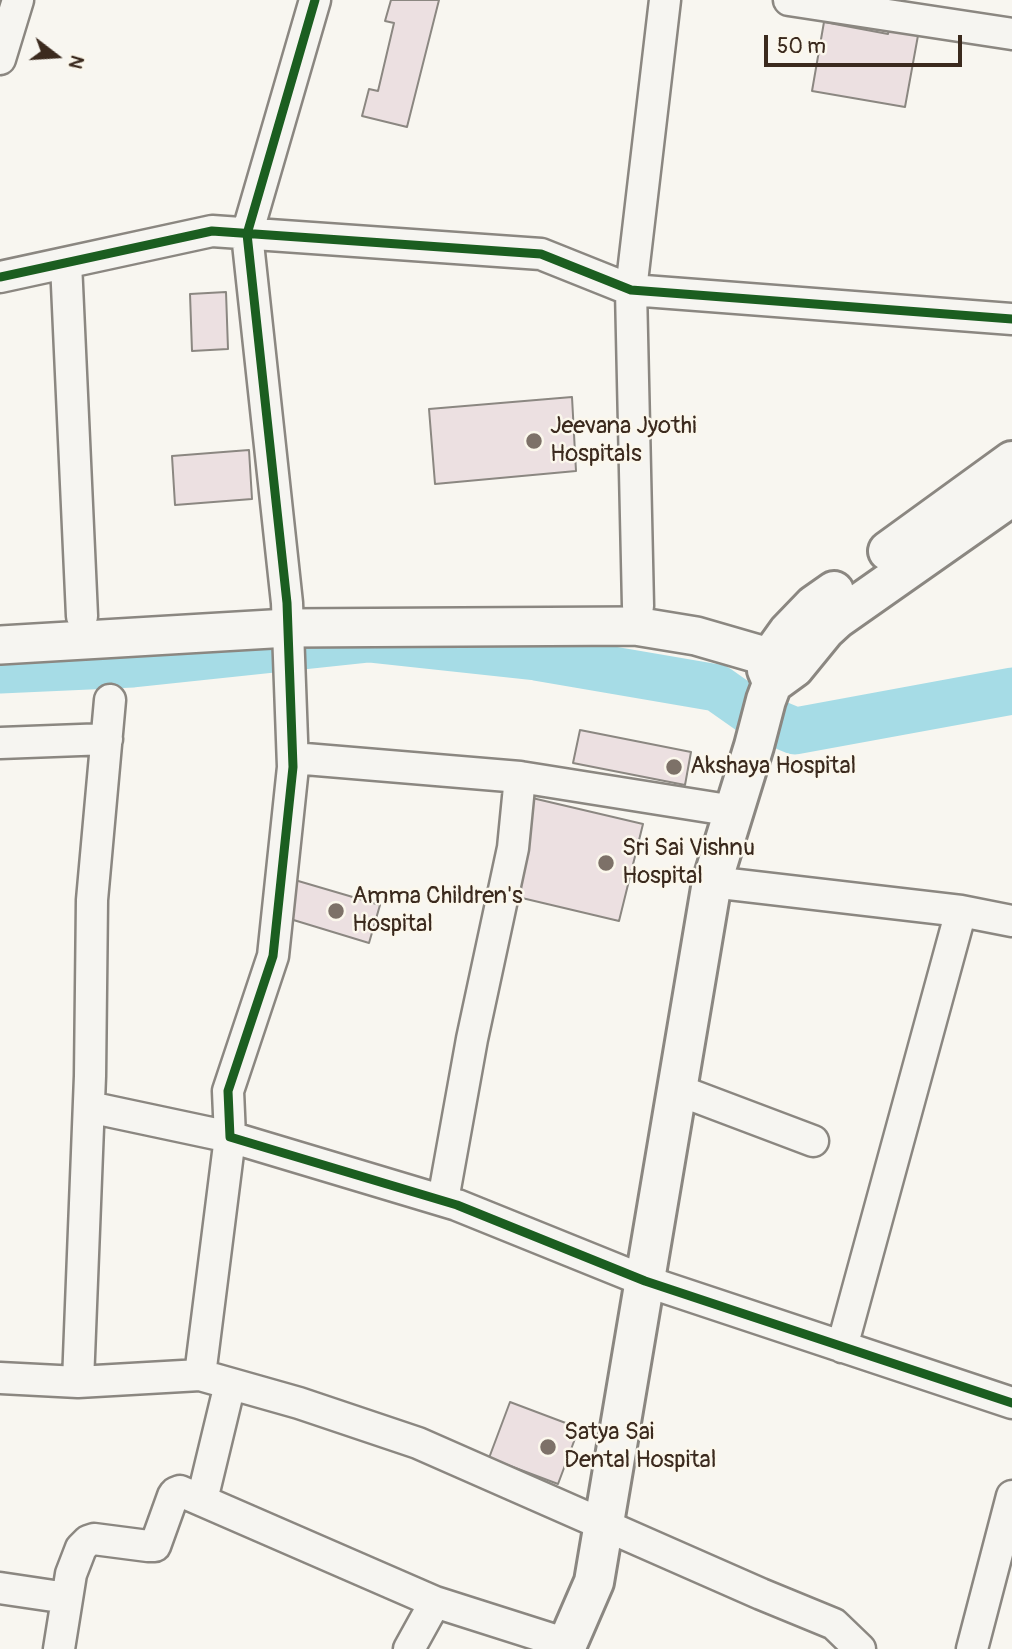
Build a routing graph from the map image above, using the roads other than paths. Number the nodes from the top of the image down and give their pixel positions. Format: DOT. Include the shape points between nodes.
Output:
graph roads {
  1 [pos="18,0"];
  2 [pos="315,0"];
  3 [pos="665,0"];
  4 [pos="789,0"];
  5 [pos="1012,34"];
  6 [pos="0,59"];
  7 [pos="247,234"];
  8 [pos="66,263"];
  9 [pos="0,277"];
  10 [pos="631,290"];
  11 [pos="1012,319"];
  12 [pos="1012,461"];
  13 [pos="1012,496"];
  14 [pos="638,606"];
  15 [pos="82,615"];
  16 [pos="0,620"];
  17 [pos="288,623"];
  18 [pos="0,645"];
  19 [pos="776,671"];
  20 [pos="110,700"];
  21 [pos="107,739"];
  22 [pos="0,743"];
  23 [pos="293,758"];
  24 [pos="520,777"];
  25 [pos="734,811"];
  26 [pos="712,882"];
  27 [pos="961,911"];
  28 [pos="1012,921"];
  29 [pos="678,1090"];
  30 [pos="89,1107"];
  31 [pos="230,1137"];
  32 [pos="813,1141"];
  33 [pos="443,1200"];
  34 [pos="645,1282"];
  35 [pos="842,1347"];
  36 [pos="200,1375"];
  37 [pos="0,1378"];
  38 [pos="78,1382"];
  39 [pos="230,1384"];
  40 [pos="1012,1403"];
  41 [pos="1012,1496"];
  42 [pos="202,1500"];
  43 [pos="604,1524"];
  44 [pos="0,1588"];
  45 [pos="67,1598"];
  46 [pos="435,1602"];
  47 [pos="566,1647"];
  48 [pos="59,1649"];
  49 [pos="409,1649"];
  50 [pos="860,1649"];
  51 [pos="972,1649"];
  1 -- 6 [label="street"];
  2 -- 7 [label="street"];
  3 -- 10 [label="street"];
  4 -- 5 [label="street"];
  7 -- 8 [label="street" via="212,231"];
  7 -- 10 [label="street" via="541,254"];
  7 -- 17 [label="street"];
  8 -- 9 [label="street"];
  8 -- 15 [label="street"];
  10 -- 11 [label="street"];
  10 -- 14 [label="street"];
  12 -- 19 [label="highway" via="814,605 788,632"];
  13 -- 19 [label="highway" via="837,619"];
  14 -- 17 [label="main road" via="530,603"];
  14 -- 19 [label="main road" via="697,615"];
  15 -- 16 [label="main road"];
  15 -- 17 [label="main road"];
  17 -- 18 [label="main road"];
  17 -- 19 [label="main road" via="635,626 696,636"];
  17 -- 23 [label="street"];
  19 -- 25 [label="highway"];
  20 -- 21 [label="street"];
  21 -- 22 [label="street"];
  21 -- 30 [label="street" via="92,900"];
  23 -- 24 [label="street"];
  23 -- 31 [label="street" via="272,956 228,1091"];
  24 -- 25 [label="street"];
  24 -- 33 [label="street" via="513,848"];
  25 -- 26 [label="highway"];
  26 -- 27 [label="street"];
  26 -- 29 [label="highway"];
  27 -- 28 [label="street"];
  27 -- 35 [label="street"];
  29 -- 32 [label="street"];
  29 -- 34 [label="highway"];
  30 -- 31 [label="street"];
  30 -- 38 [label="street"];
  31 -- 33 [label="street"];
  31 -- 36 [label="street"];
  33 -- 34 [label="street"];
  34 -- 35 [label="street"];
  34 -- 43 [label="highway"];
  35 -- 40 [label="street"];
  36 -- 38 [label="street"];
  36 -- 39 [label="street"];
  37 -- 38 [label="street"];
  39 -- 42 [label="street"];
  39 -- 43 [label="street" via="418,1443"];
  41 -- 51 [label="street"];
  42 -- 45 [label="street" via="175,1493 152,1547 88,1541 74,1562"];
  42 -- 46 [label="street"];
  43 -- 47 [label="highway" via="594,1583"];
  43 -- 50 [label="street" via="834,1624"];
  44 -- 45 [label="street"];
  45 -- 48 [label="street"];
  46 -- 47 [label="street"];
  46 -- 49 [label="street"];
}
